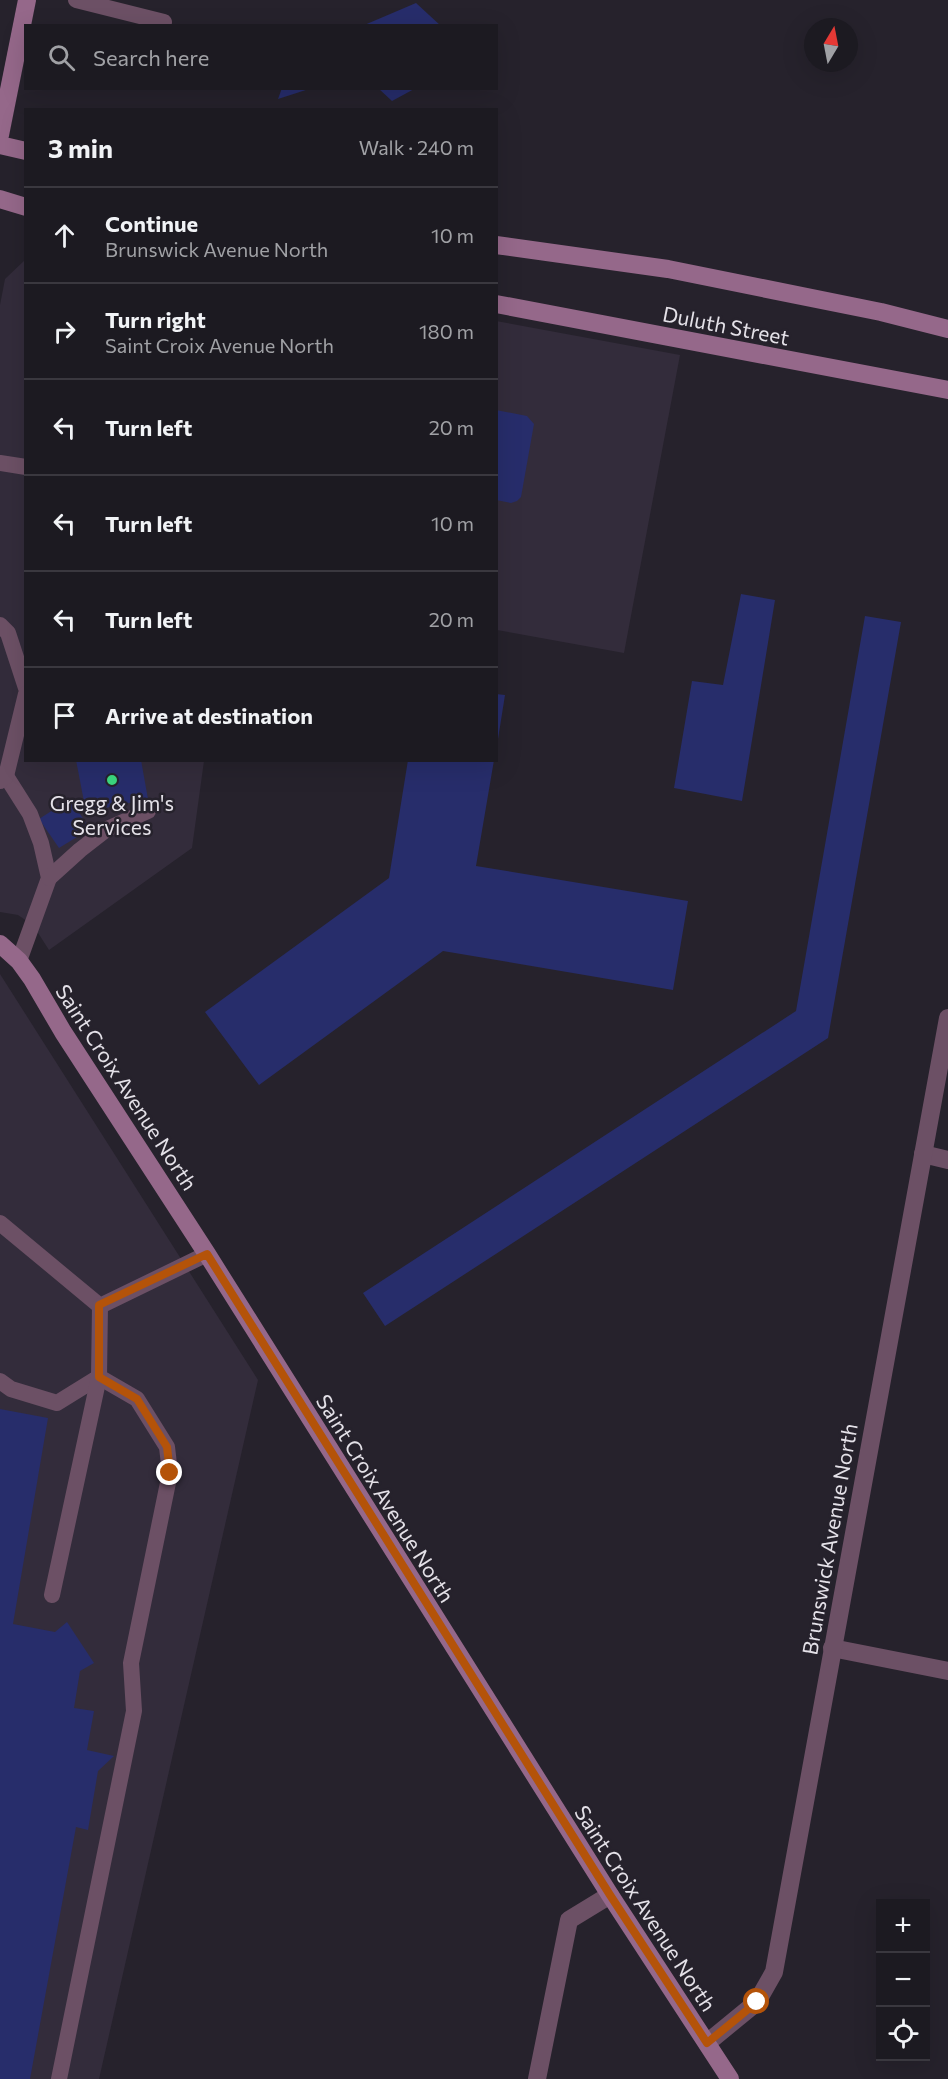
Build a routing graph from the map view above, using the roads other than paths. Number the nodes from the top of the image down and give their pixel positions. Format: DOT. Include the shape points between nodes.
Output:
graph roads {
  1 [pos="27,0"];
  2 [pos="76,0"];
  3 [pos="164,22"];
  4 [pos="0,135"];
  5 [pos="0,145"];
  6 [pos="24,151"];
  7 [pos="0,199"];
  8 [pos="24,206"];
  9 [pos="498,245"];
  10 [pos="498,304"];
  11 [pos="948,328"];
  12 [pos="948,390"];
  13 [pos="0,463"];
  14 [pos="24,467"];
  15 [pos="0,625"];
  16 [pos="24,682"];
  17 [pos="24,701"];
  18 [pos="3,778"];
  19 [pos="148,811"];
  20 [pos="49,878"];
  21 [pos="0,944"];
  22 [pos="19,961"];
  23 [pos="948,1018"];
  24 [pos="923,1154"];
  25 [pos="948,1160"];
  26 [pos="0,1223"];
  27 [pos="207,1254"];
  28 [pos="99,1305"];
  29 [pos="99,1377"];
  30 [pos="0,1381"];
  31 [pos="52,1595"];
  32 [pos="832,1648"];
  33 [pos="948,1671"];
  34 [pos="610,1895"];
  35 [pos="707,2043"];
  36 [pos="59,2079"];
  37 [pos="537,2079"];
  38 [pos="730,2079"];
  1 -- 4 [label="street"];
  2 -- 3 [label="lane"];
  5 -- 6 [label="street"];
  7 -- 8 [label="street"];
  9 -- 11 [label="street, Duluth Street" via="668,269"];
  10 -- 12 [label="street, Duluth Street"];
  13 -- 14 [label="lane"];
  15 -- 16 [label="lane" via="8,633"];
  17 -- 18 [label="lane"];
  18 -- 20 [label="lane" via="34,824"];
  19 -- 20 [label="lane" via="107,829"];
  20 -- 22 [label="lane"];
  21 -- 22 [label="street, Saint Croix Avenue North"];
  22 -- 27 [label="street, Saint Croix Avenue North"];
  23 -- 24 [label="street, Brunswick Avenue North"];
  24 -- 25 [label="street"];
  24 -- 32 [label="street, Brunswick Avenue North"];
  26 -- 28 [label="lane"];
  27 -- 28 [label="lane"];
  27 -- 34 [label="street, Saint Croix Avenue North"];
  28 -- 29 [label="lane"];
  29 -- 30 [label="lane" via="57,1403 11,1389"];
  29 -- 31 [label="lane"];
  29 -- 36 [label="lane" via="137,1399 167,1447 170,1473 131,1663 134,1711"];
  32 -- 33 [label="street"];
  32 -- 35 [label="street, Brunswick Avenue North" via="774,1972 757,2002"];
  34 -- 35 [label="street, Saint Croix Avenue North"];
  34 -- 37 [label="street" via="569,1920"];
  35 -- 38 [label="street, Saint Croix Avenue North"];
}
